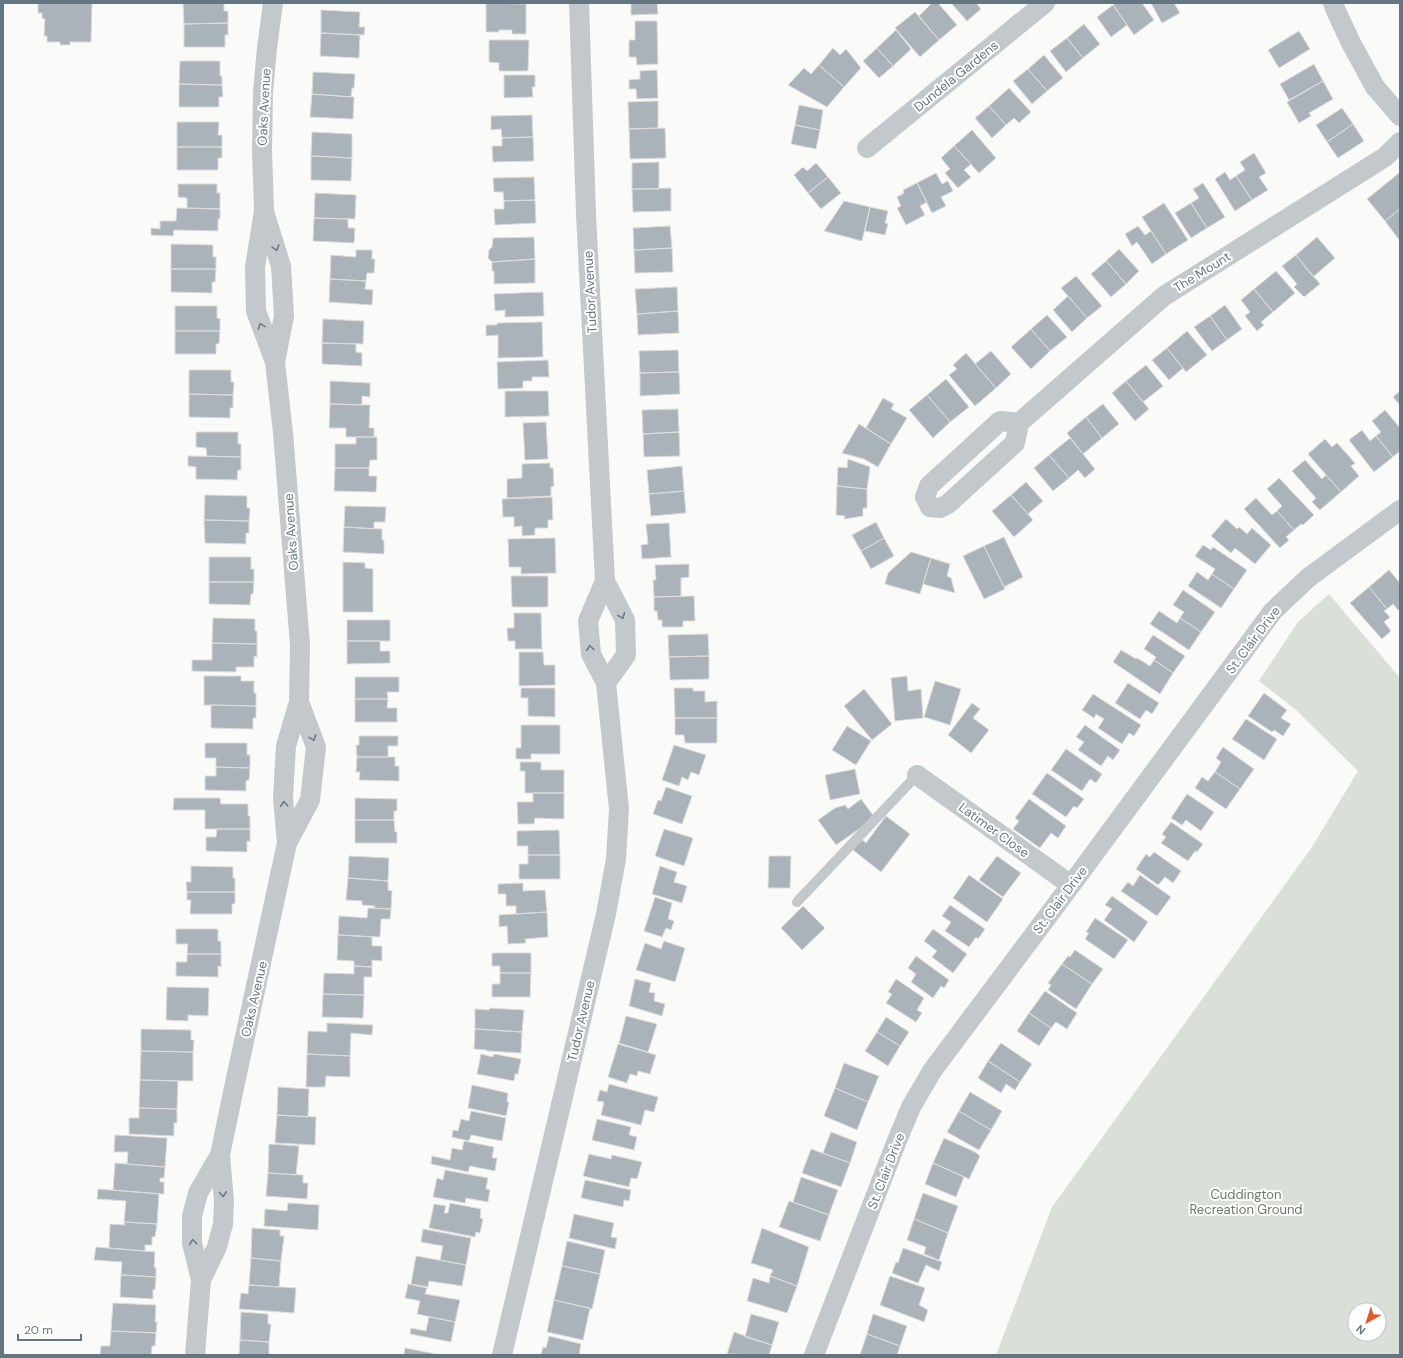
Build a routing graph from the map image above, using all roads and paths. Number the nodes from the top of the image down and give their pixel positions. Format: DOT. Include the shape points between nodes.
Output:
graph roads {
  1 [pos="273,3"];
  2 [pos="579,3"];
  3 [pos="1045,3"];
  4 [pos="1333,3"];
  5 [pos="1400,116"];
  6 [pos="1400,142"];
  7 [pos="867,148"];
  8 [pos="264,211"];
  9 [pos="275,362"];
  10 [pos="1019,423"];
  11 [pos="1400,510"];
  12 [pos="606,581"];
  13 [pos="606,684"];
  14 [pos="299,702"];
  15 [pos="917,775"];
  16 [pos="287,843"];
  17 [pos="1072,885"];
  18 [pos="798,902"];
  19 [pos="220,1155"];
  20 [pos="201,1280"];
  21 [pos="196,1355"];
  22 [pos="502,1355"];
  23 [pos="814,1355"];
  1 -- 8 [label="street, Oaks Avenue" via="263,92"];
  2 -- 12 [label="street, Tudor Avenue" via="586,214"];
  3 -- 7 [label="street, Dundela Gardens"];
  4 -- 5 [label="street" via="1375,87"];
  6 -- 10 [label="street, The Mount" via="1385,157 1164,296"];
  8 -- 9 [label="street, Oaks Avenue, one-way" via="281,266 284,316"];
  9 -- 8 [label="street, Oaks Avenue, one-way" via="256,311 255,267"];
  9 -- 14 [label="street, Oaks Avenue" via="284,433 300,645"];
  10 -- 10 [label="street" via="1000,421 929,486 924,497 930,507 940,508 948,504 1015,443"];
  11 -- 17 [label="street, St. Clair Drive" via="1308,578 1272,611"];
  13 -- 12 [label="street, Tudor Avenue, one-way" via="591,654 588,621"];
  12 -- 13 [label="street, Tudor Avenue, one-way" via="625,620 626,655"];
  13 -- 22 [label="street, Tudor Avenue" via="619,810 616,859 606,914"];
  16 -- 14 [label="street, Oaks Avenue, one-way" via="283,798 286,746"];
  14 -- 16 [label="street, Oaks Avenue, one-way" via="316,747 310,800"];
  15 -- 17 [label="street, Latimer Close"];
  15 -- 18 [label="lane"];
  16 -- 19 [label="street, Oaks Avenue"];
  17 -- 23 [label="street, St. Clair Drive" via="932,1071 912,1107"];
  19 -- 20 [label="street, Oaks Avenue, one-way" via="223,1224 217,1247"];
  20 -- 19 [label="street, Oaks Avenue, one-way" via="192,1243 192,1216 198,1193"];
  20 -- 21 [label="street, Oaks Avenue"];
}
